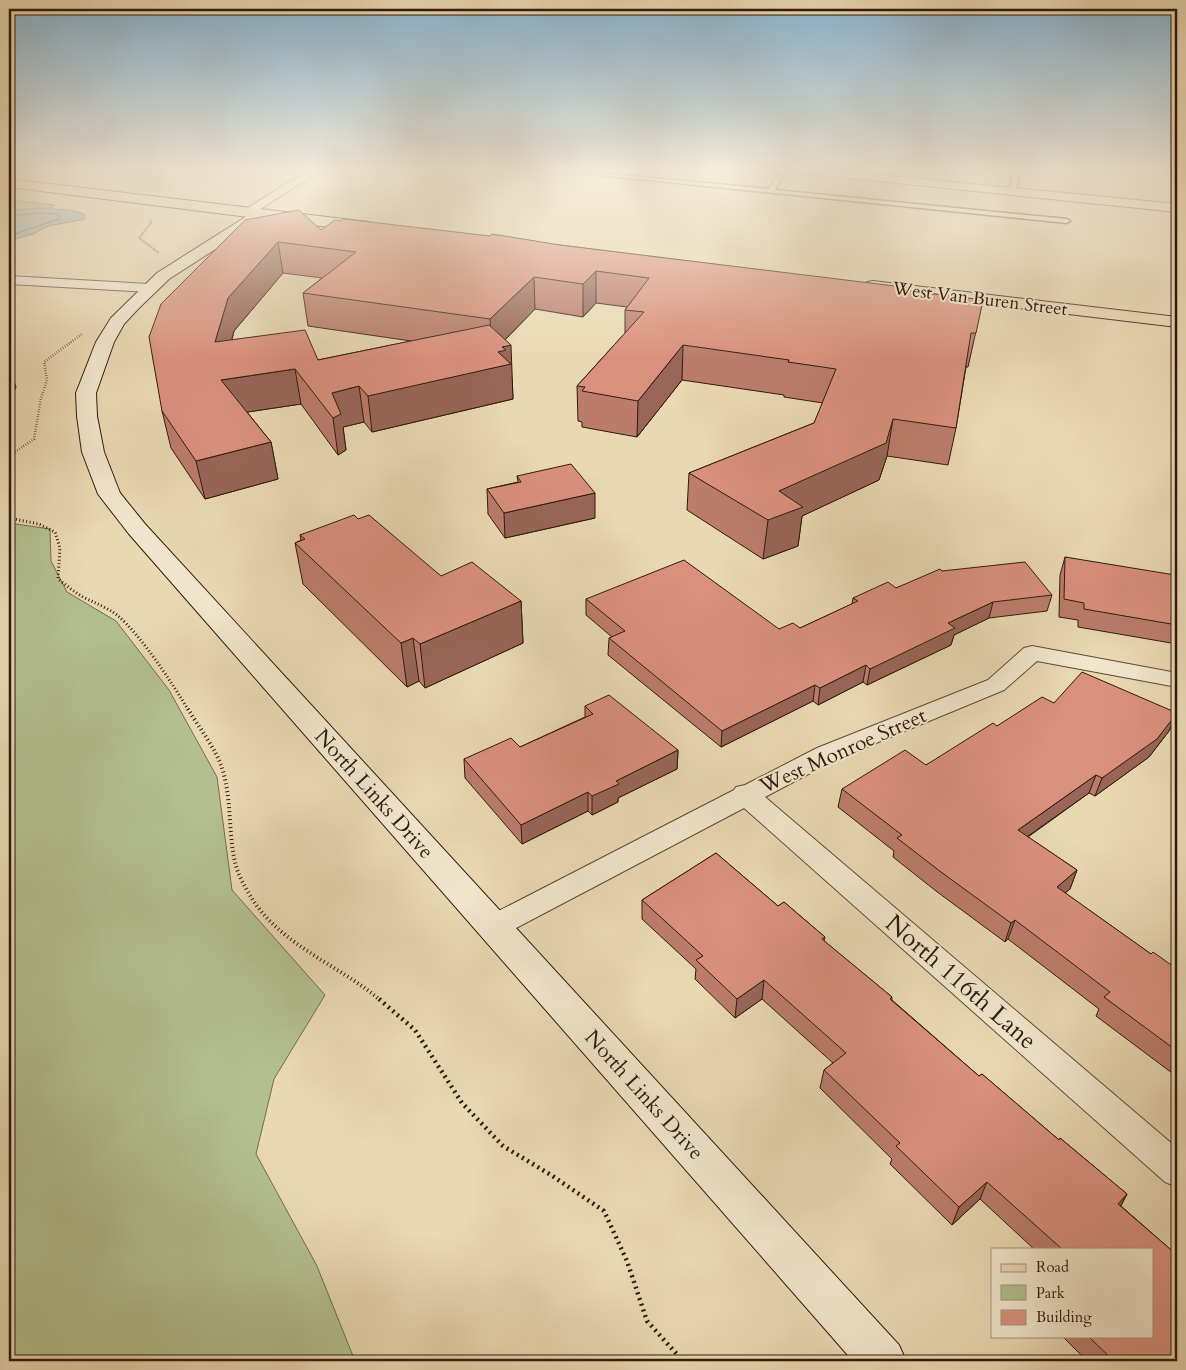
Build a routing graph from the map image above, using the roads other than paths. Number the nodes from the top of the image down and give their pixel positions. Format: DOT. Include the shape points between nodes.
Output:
graph roads {
  1 [pos="224,233"];
  2 [pos="9,280"];
  3 [pos="856,284"];
  4 [pos="149,288"];
  5 [pos="1177,322"];
  6 [pos="1177,680"];
  7 [pos="745,794"];
  8 [pos="493,927"];
  9 [pos="1177,1170"];
  10 [pos="883,1361"];
  1 -- 4 [label="street, North Links Drive"];
  2 -- 4 [label="street"];
  3 -- 5 [label="main road, West Van Buren Street" via="944,298"];
  4 -- 8 [label="street, North Links Drive" via="117,322 105,342 86,393 93,452 110,494 136,530"];
  6 -- 7 [label="street, West Monroe Street" via="1032,653 996,685 826,754"];
  7 -- 8 [label="street, West Monroe Street"];
  7 -- 9 [label="street, North 116th Lane"];
  8 -- 10 [label="street, North Links Drive"];
}
